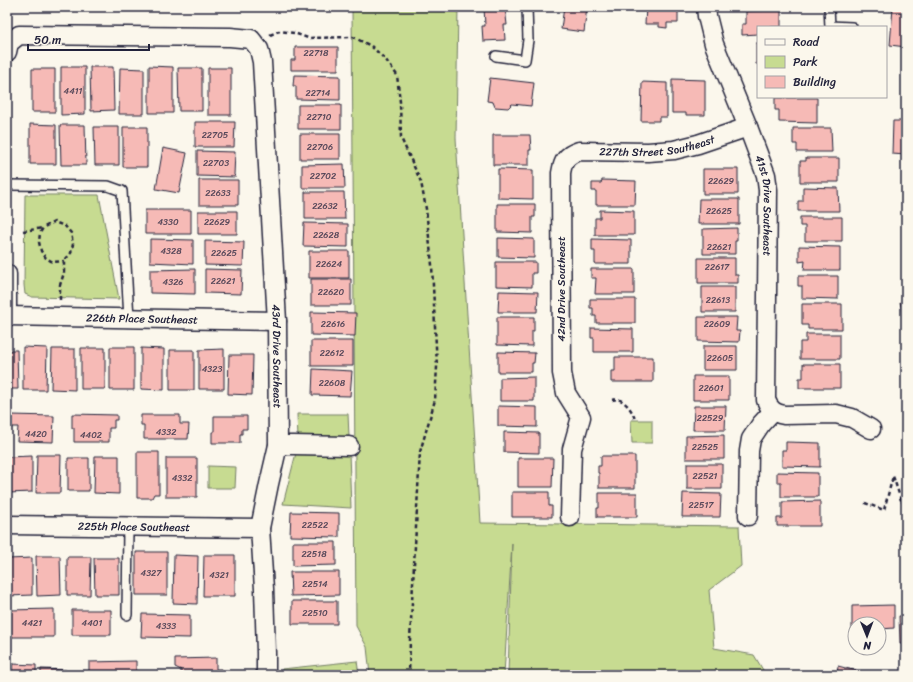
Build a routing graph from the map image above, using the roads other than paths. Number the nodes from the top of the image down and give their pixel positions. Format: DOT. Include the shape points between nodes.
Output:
graph roads {
  1 [pos="527,7"];
  2 [pos="706,7"];
  3 [pos="829,7"];
  4 [pos="830,26"];
  5 [pos="8,48"];
  6 [pos="496,56"];
  7 [pos="748,127"];
  8 [pos="566,158"];
  9 [pos="7,185"];
  10 [pos="7,274"];
  11 [pos="7,316"];
  12 [pos="129,318"];
  13 [pos="277,321"];
  14 [pos="773,411"];
  15 [pos="871,429"];
  16 [pos="278,446"];
  17 [pos="349,446"];
  18 [pos="748,516"];
  19 [pos="570,517"];
  20 [pos="7,525"];
  21 [pos="128,527"];
  22 [pos="260,528"];
  23 [pos="127,615"];
  24 [pos="266,675"];
  1 -- 6 [label="lane" via="528,40 525,60"];
  2 -- 7 [label="street, 41st Drive Southeast" via="714,44"];
  3 -- 4 [label="lane"];
  5 -- 13 [label="street, 43rd Drive Southeast" via="19,35 230,36 251,39 259,49 262,62"];
  7 -- 8 [label="street, 227th Street Southeast" via="674,150 579,151"];
  7 -- 14 [label="street, 41st Drive Southeast" via="766,175 768,190 766,400"];
  8 -- 19 [label="street, 42nd Drive Southeast" via="561,173 562,373 566,393 581,417 572,449"];
  9 -- 12 [label="lane" via="108,186 122,191"];
  10 -- 11 [label="street"];
  11 -- 12 [label="street, 226th Place Southeast"];
  12 -- 13 [label="street, 226th Place Southeast"];
  13 -- 16 [label="street, 43rd Drive Southeast"];
  14 -- 15 [label="street" via="784,415 836,414 852,418"];
  14 -- 18 [label="street" via="751,439"];
  16 -- 17 [label="street"];
  16 -- 22 [label="street, 43rd Drive Southeast"];
  20 -- 21 [label="street, 225th Place Southeast"];
  21 -- 22 [label="street, 225th Place Southeast"];
  21 -- 23 [label="lane"];
  22 -- 24 [label="street, 43rd Drive Southeast"];
}
